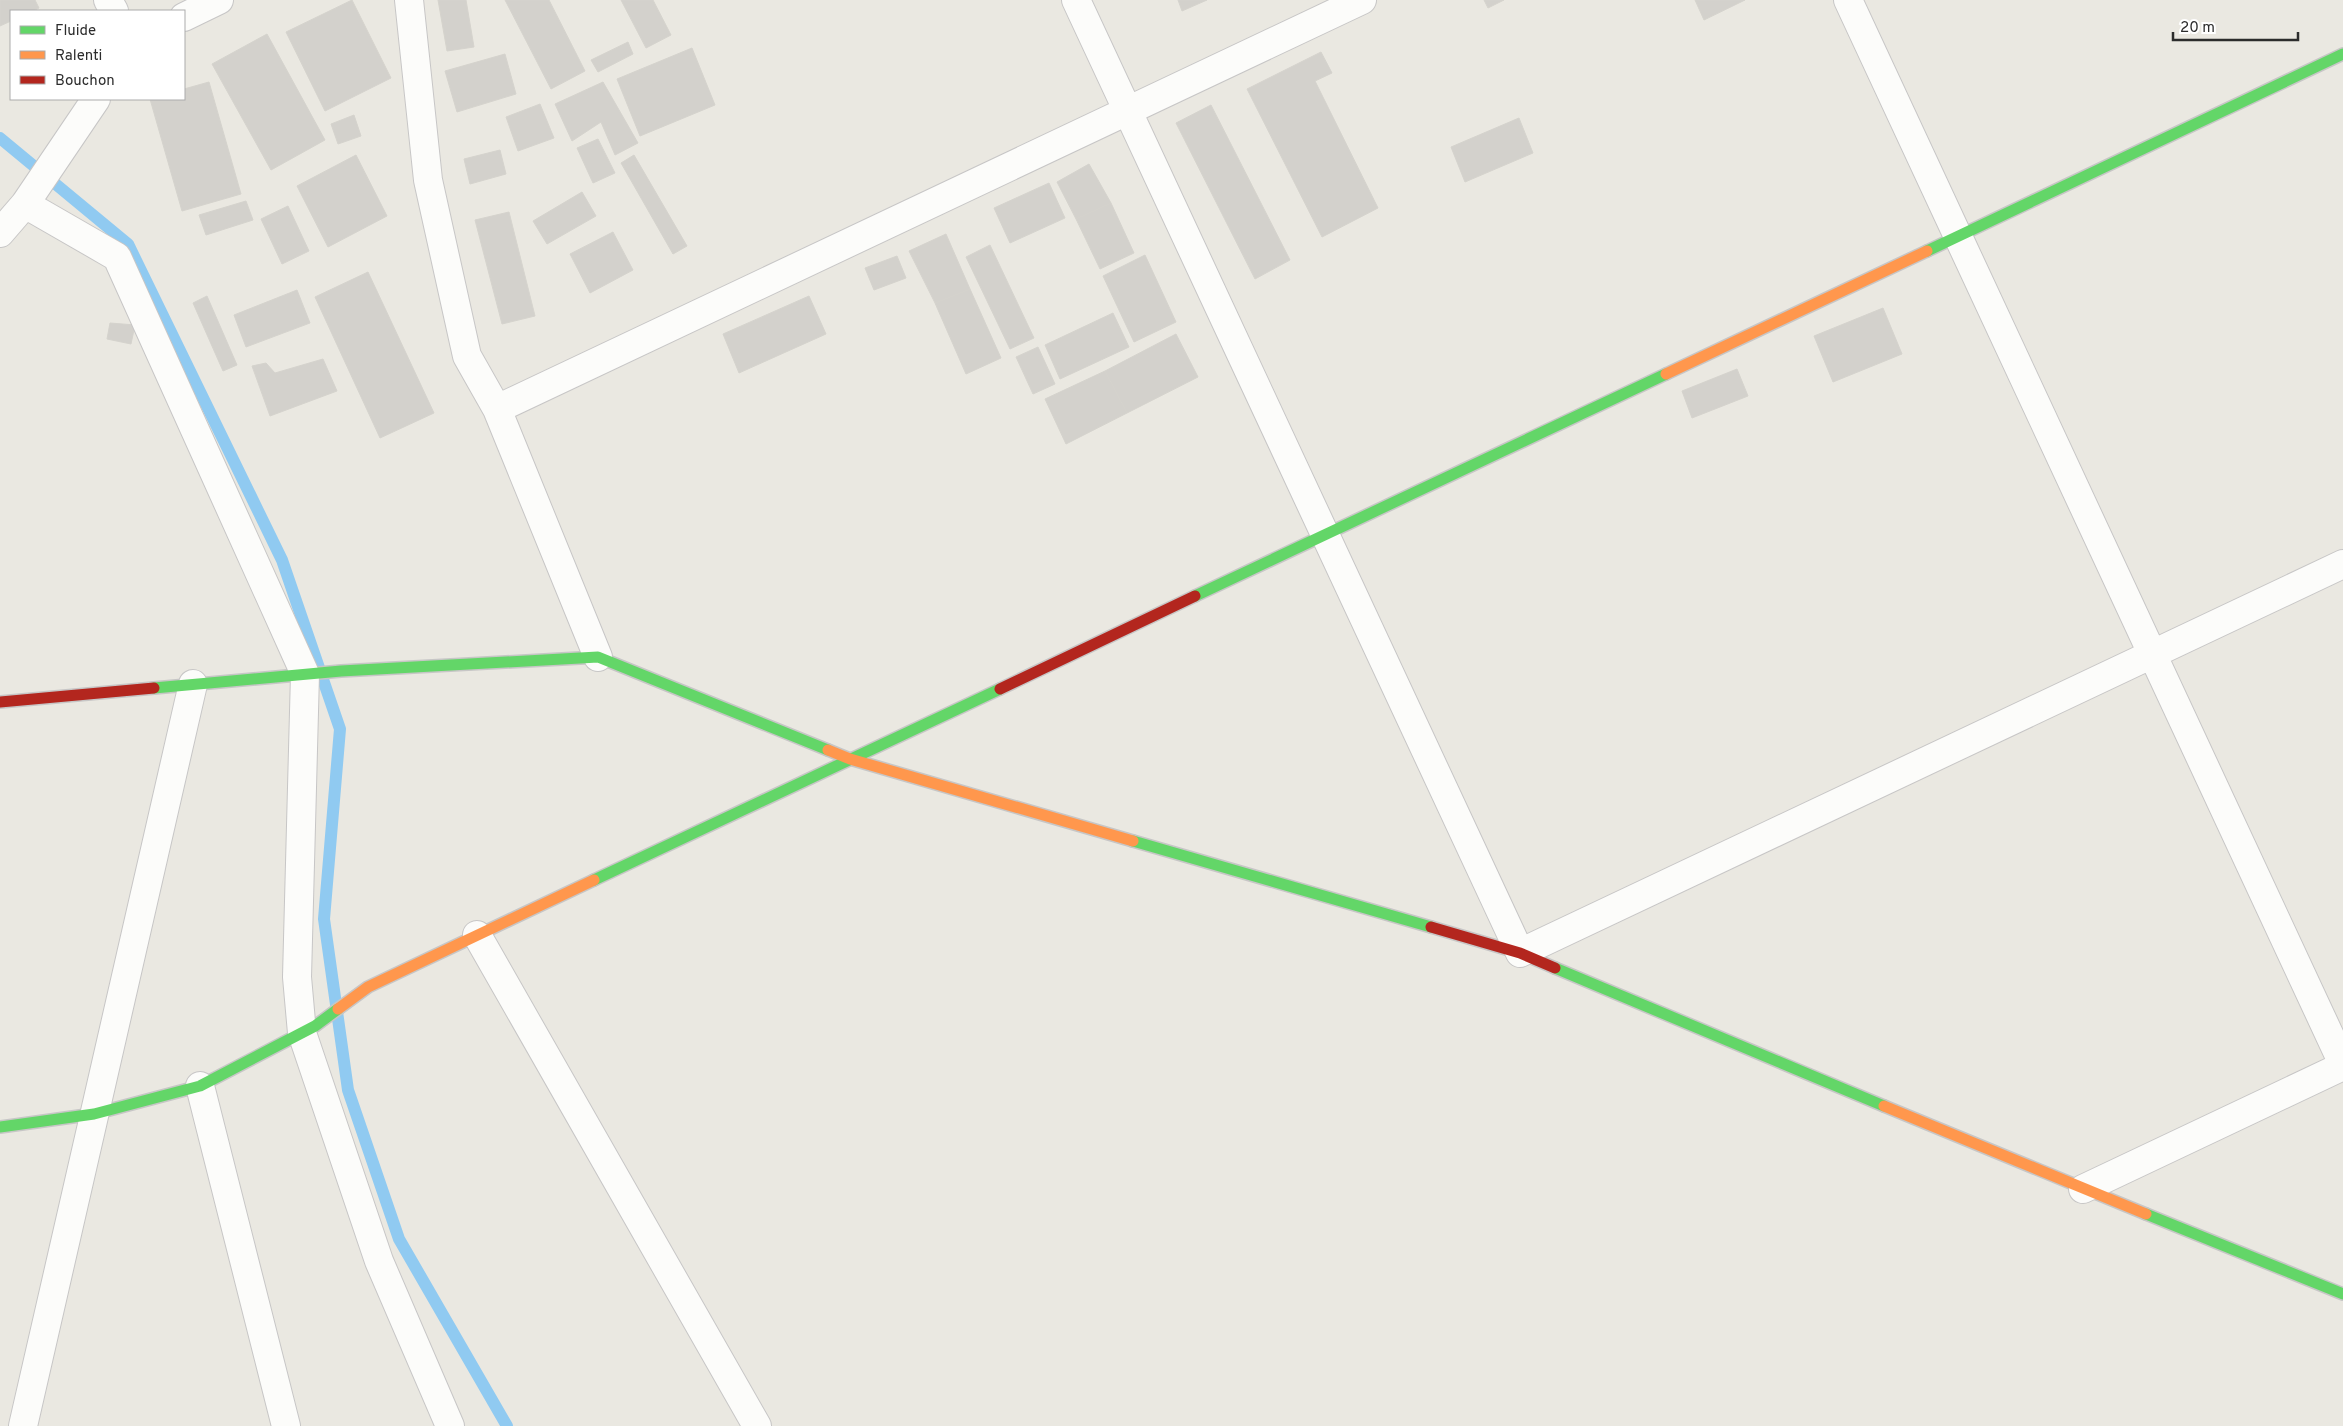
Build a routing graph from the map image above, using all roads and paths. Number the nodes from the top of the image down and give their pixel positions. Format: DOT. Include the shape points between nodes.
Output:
graph roads {
  1 [pos="219,0"];
  2 [pos="409,0"];
  3 [pos="1076,0"];
  4 [pos="1362,0"];
  5 [pos="1848,0"];
  6 [pos="185,17"];
  7 [pos="2343,54"];
  8 [pos="95,100"];
  9 [pos="1127,111"];
  10 [pos="29,197"];
  11 [pos="0,233"];
  12 [pos="1958,236"];
  13 [pos="496,409"];
  14 [pos="1325,535"];
  15 [pos="2343,564"];
  16 [pos="2152,654"];
  17 [pos="598,657"];
  18 [pos="304,674"];
  19 [pos="193,684"];
  20 [pos="0,702"];
  21 [pos="850,759"];
  22 [pos="476,935"];
  23 [pos="1520,953"];
  24 [pos="308,1030"];
  25 [pos="2343,1065"];
  26 [pos="200,1086"];
  27 [pos="94,1114"];
  28 [pos="0,1127"];
  29 [pos="2083,1189"];
  30 [pos="2343,1294"];
  31 [pos="23,1426"];
  32 [pos="286,1426"];
  33 [pos="450,1426"];
  34 [pos="757,1426"];
  1 -- 6 [label="street"];
  2 -- 13 [label="street" via="428,180 467,356"];
  3 -- 9 [label="street"];
  4 -- 9 [label="street"];
  5 -- 12 [label="street"];
  7 -- 12 [label="street"];
  8 -- 10 [label="street"];
  9 -- 13 [label="street"];
  9 -- 14 [label="street"];
  10 -- 11 [label="street"];
  10 -- 18 [label="street" via="117,257"];
  12 -- 14 [label="street"];
  12 -- 16 [label="street"];
  13 -- 17 [label="street"];
  14 -- 21 [label="street"];
  14 -- 23 [label="street"];
  15 -- 16 [label="street"];
  16 -- 23 [label="street"];
  16 -- 25 [label="street"];
  17 -- 18 [label="street"];
  17 -- 21 [label="street"];
  18 -- 19 [label="street"];
  18 -- 24 [label="street" via="297,977"];
  19 -- 20 [label="street"];
  19 -- 27 [label="street"];
  21 -- 22 [label="street"];
  21 -- 23 [label="street"];
  22 -- 24 [label="street" via="368,987"];
  22 -- 34 [label="street"];
  23 -- 29 [label="street"];
  24 -- 26 [label="street"];
  24 -- 33 [label="street" via="379,1262"];
  25 -- 29 [label="street"];
  26 -- 27 [label="street"];
  26 -- 32 [label="street"];
  27 -- 28 [label="street"];
  27 -- 31 [label="street"];
  29 -- 30 [label="street"];
}
